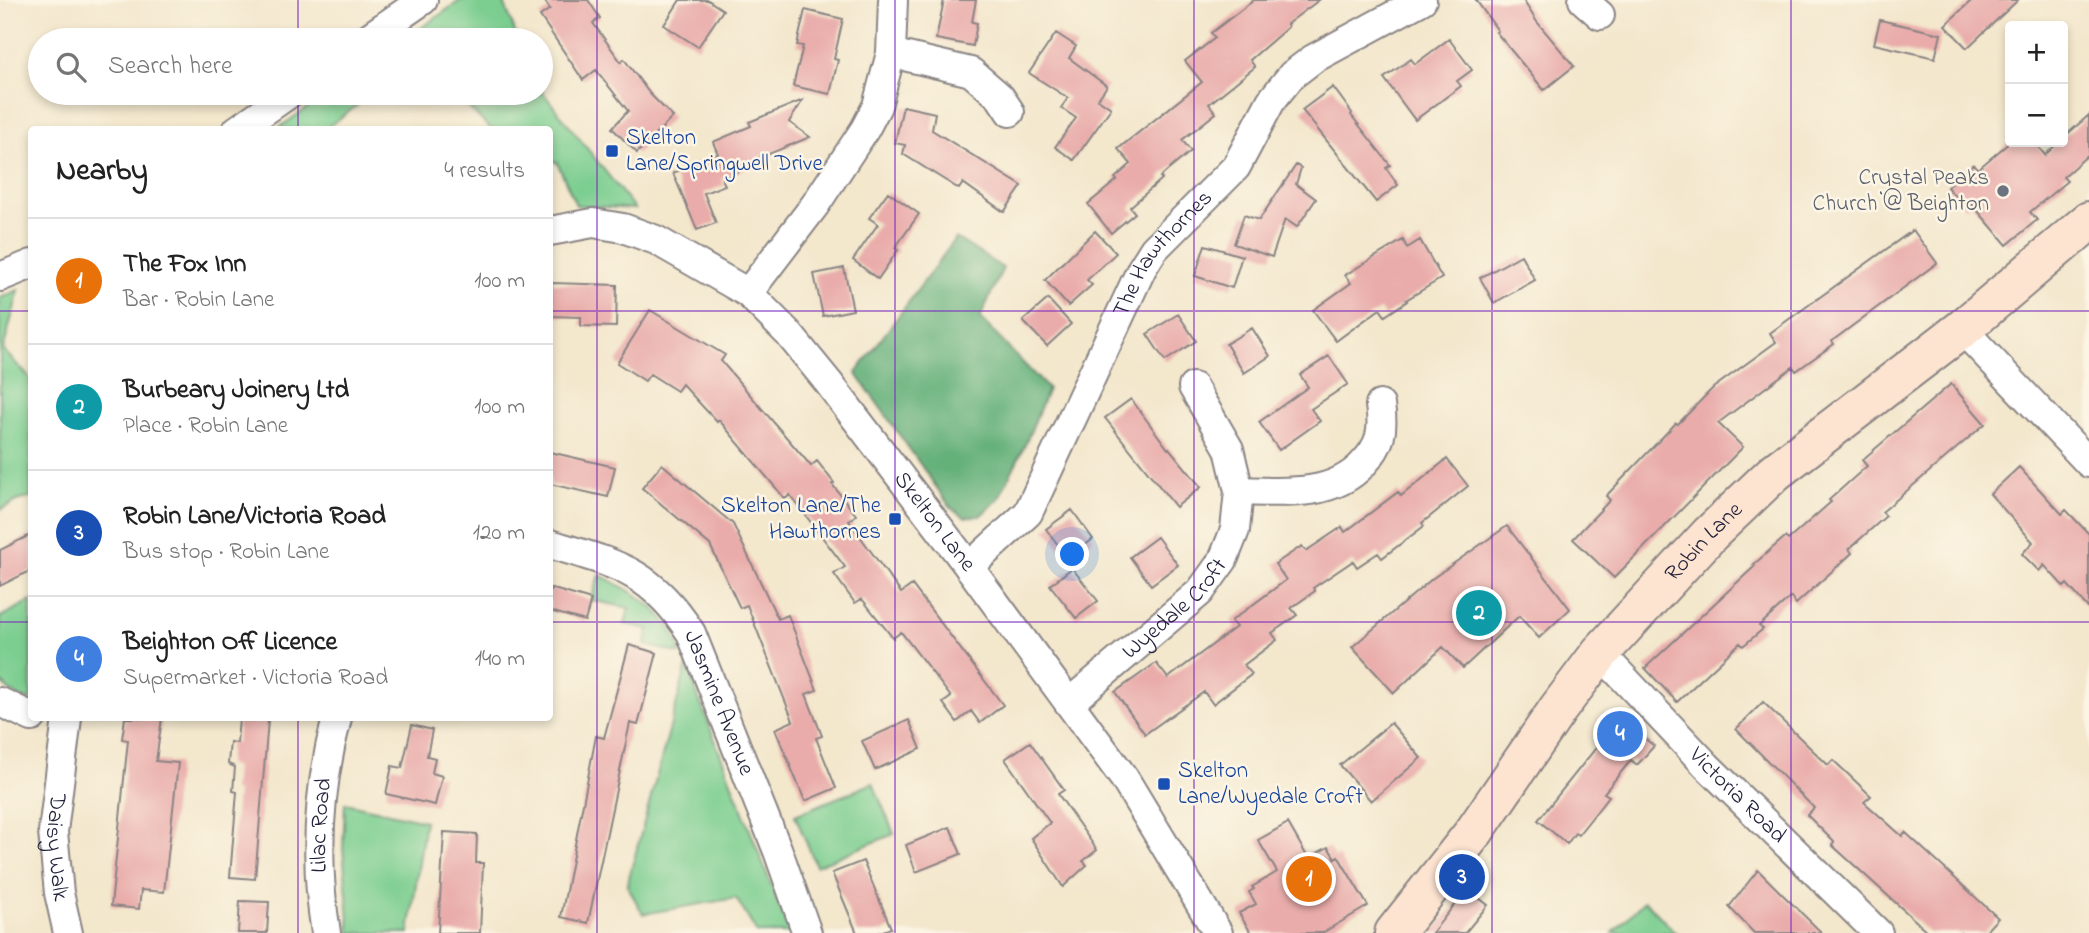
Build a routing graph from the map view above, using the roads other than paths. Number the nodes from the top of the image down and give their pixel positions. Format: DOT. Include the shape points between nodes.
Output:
graph roads {
  1 [pos="424,0"];
  2 [pos="893,0"];
  3 [pos="1422,0"];
  4 [pos="383,28"];
  5 [pos="891,53"];
  6 [pos="273,105"];
  7 [pos="1010,112"];
  8 [pos="243,126"];
  9 [pos="2089,221"];
  10 [pos="554,229"];
  11 [pos="28,266"];
  12 [pos="0,277"];
  13 [pos="748,293"];
  14 [pos="1962,330"];
  15 [pos="1192,387"];
  16 [pos="1381,405"];
  17 [pos="2089,463"];
  18 [pos="1239,491"];
  19 [pos="553,545"];
  20 [pos="969,567"];
  21 [pos="1600,653"];
  22 [pos="0,702"];
  23 [pos="1069,702"];
  24 [pos="28,715"];
  25 [pos="336,721"];
  26 [pos="66,723"];
  27 [pos="68,933"];
  28 [pos="326,933"];
  29 [pos="807,933"];
  30 [pos="1218,933"];
  31 [pos="1394,933"];
  32 [pos="1878,933"];
  1 -- 4 [label="street"];
  2 -- 5 [label="street"];
  3 -- 20 [label="street, The Hawthornes" via="1313,59 1278,92 1237,167 1154,249 1142,268 1028,513"];
  5 -- 7 [label="street" via="971,72"];
  5 -- 13 [label="street" via="877,106 865,129"];
  6 -- 8 [label="street"];
  9 -- 14 [label="street, Robin Lane"];
  10 -- 13 [label="street, Skelton Lane" via="593,223 623,228 656,240"];
  11 -- 12 [label="street"];
  13 -- 20 [label="street, Skelton Lane" via="828,382"];
  14 -- 17 [label="street"];
  14 -- 21 [label="street, Robin Lane" via="1775,472 1710,534"];
  15 -- 18 [label="street, Wyedale Croft" via="1229,449"];
  16 -- 18 [label="street" via="1383,425 1376,450 1354,474 1326,487"];
  18 -- 23 [label="street, Wyedale Croft" via="1235,530 1223,559 1200,592"];
  19 -- 29 [label="street, Jasmine Avenue" via="606,560 637,575 674,606 691,633"];
  20 -- 23 [label="street, Skelton Lane"];
  21 -- 31 [label="street, Robin Lane" via="1474,832"];
  21 -- 32 [label="street, Victoria Road" via="1707,766"];
  22 -- 24 [label="street"];
  23 -- 30 [label="street, Skelton Lane" via="1124,778"];
  25 -- 28 [label="street, Lilac Road" via="319,830"];
  26 -- 27 [label="street, Daisy Walk" via="53,832"];
}
